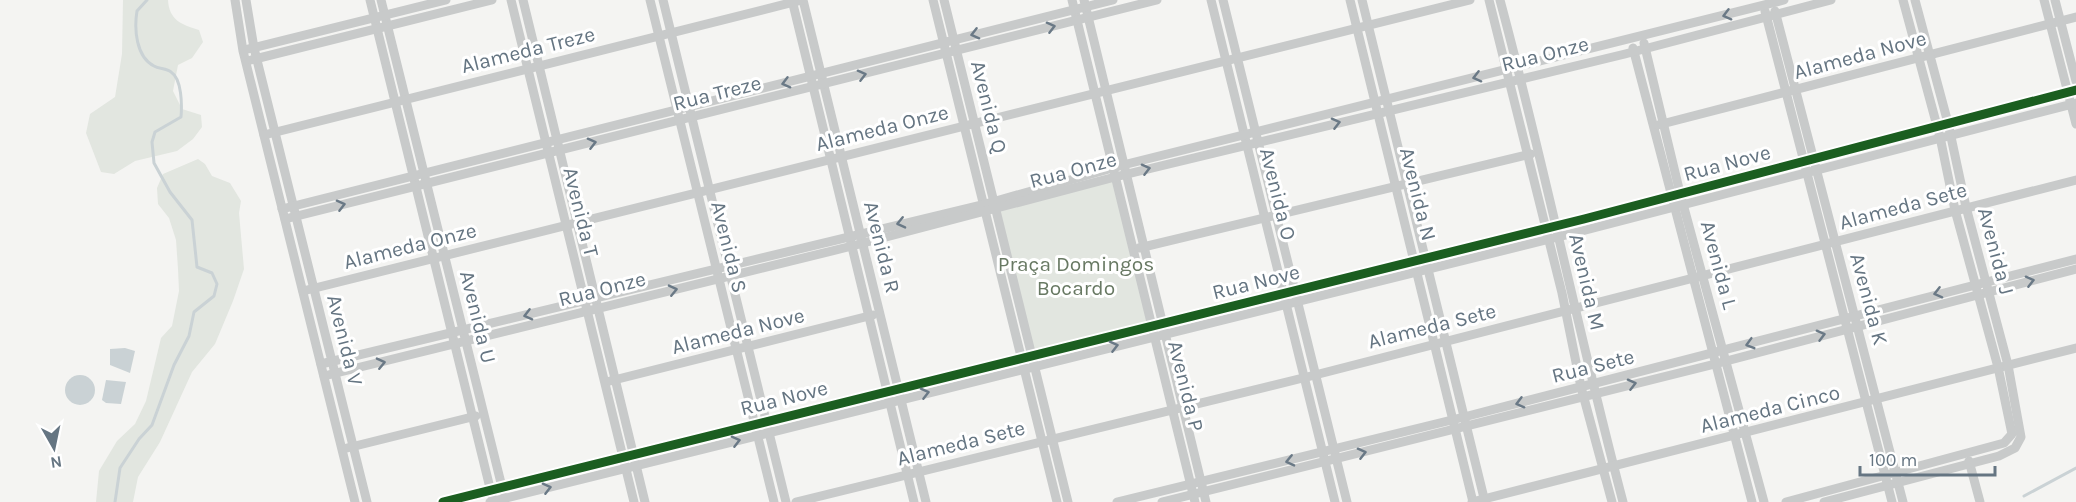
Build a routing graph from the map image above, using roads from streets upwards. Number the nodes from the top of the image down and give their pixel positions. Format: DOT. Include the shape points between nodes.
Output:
graph roads {
  1 [pos="235,0"];
  2 [pos="246,0"];
  3 [pos="370,0"];
  4 [pos="381,0"];
  5 [pos="446,0"];
  6 [pos="492,0"];
  7 [pos="511,0"];
  8 [pos="523,0"];
  9 [pos="650,0"];
  10 [pos="663,0"];
  11 [pos="933,0"];
  12 [pos="944,0"];
  13 [pos="1113,0"];
  14 [pos="1157,0"];
  15 [pos="1211,0"];
  16 [pos="1224,0"];
  17 [pos="1350,0"];
  18 [pos="1362,0"];
  19 [pos="1470,0"];
  20 [pos="1490,0"];
  21 [pos="1500,0"];
  22 [pos="1784,0"];
  23 [pos="1831,0"];
  24 [pos="1903,0"];
  25 [pos="1915,0"];
  26 [pos="2044,0"];
  27 [pos="2055,0"];
  28 [pos="797,1"];
  29 [pos="1773,1"];
  30 [pos="1084,3"];
  31 [pos="1763,3"];
  32 [pos="1073,5"];
  33 [pos="385,15"];
  34 [pos="1771,15"];
  35 [pos="2076,17"];
  36 [pos="374,18"];
  37 [pos="1088,18"];
  38 [pos="1077,20"];
  39 [pos="2056,23"];
  40 [pos="1368,25"];
  41 [pos="388,26"];
  42 [pos="1358,28"];
  43 [pos="377,29"];
  44 [pos="671,33"];
  45 [pos="659,36"];
  46 [pos="1642,37"];
  47 [pos="953,39"];
  48 [pos="1632,40"];
  49 [pos="943,42"];
  50 [pos="254,48"];
  51 [pos="1645,48"];
  52 [pos="243,51"];
  53 [pos="956,51"];
  54 [pos="1634,51"];
  55 [pos="946,54"];
  56 [pos="1930,56"];
  57 [pos="1238,57"];
  58 [pos="256,58"];
  59 [pos="1919,59"];
  60 [pos="245,61"];
  61 [pos="1225,61"];
  62 [pos="539,66"];
  63 [pos="1518,67"];
  64 [pos="528,69"];
  65 [pos="1506,70"];
  66 [pos="821,74"];
  67 [pos="810,77"];
  68 [pos="1521,78"];
  69 [pos="1509,81"];
  70 [pos="2076,81"];
  71 [pos="824,85"];
  72 [pos="813,87"];
  73 [pos="1106,90"];
  74 [pos="1796,91"];
  75 [pos="2072,91"];
  76 [pos="1094,93"];
  77 [pos="1786,93"];
  78 [pos="406,99"];
  79 [pos="1382,101"];
  80 [pos="395,102"];
  81 [pos="2073,103"];
  82 [pos="689,108"];
  83 [pos="677,111"];
  84 [pos="1384,112"];
  85 [pos="692,118"];
  86 [pos="680,121"];
  87 [pos="974,123"];
  88 [pos="1663,123"];
  89 [pos="1948,123"];
  90 [pos="2076,124"];
  91 [pos="963,126"];
  92 [pos="1653,126"];
  93 [pos="1937,126"];
  94 [pos="275,132"];
  95 [pos="1255,132"];
  96 [pos="1951,134"];
  97 [pos="264,135"];
  98 [pos="1244,135"];
  99 [pos="1940,137"];
  100 [pos="557,140"];
  101 [pos="1258,142"];
  102 [pos="546,143"];
  103 [pos="1247,145"];
  104 [pos="560,152"];
  105 [pos="1538,153"];
  106 [pos="549,154"];
  107 [pos="1527,155"];
  108 [pos="841,157"];
  109 [pos="1814,158"];
  110 [pos="830,160"];
  111 [pos="1803,161"];
  112 [pos="1125,169"];
  113 [pos="1816,169"];
  114 [pos="424,172"];
  115 [pos="1114,172"];
  116 [pos="1806,172"];
  117 [pos="412,175"];
  118 [pos="2076,180"];
  119 [pos="427,184"];
  120 [pos="1407,184"];
  121 [pos="416,186"];
  122 [pos="1397,187"];
  123 [pos="709,190"];
  124 [pos="697,193"];
  125 [pos="1680,194"];
  126 [pos="1670,196"];
  127 [pos="1683,204"];
  128 [pos="994,205"];
  129 [pos="1673,207"];
  130 [pos="1966,207"];
  131 [pos="983,208"];
  132 [pos="1955,210"];
  133 [pos="295,212"];
  134 [pos="284,214"];
  135 [pos="1277,215"];
  136 [pos="1265,218"];
  137 [pos="577,223"];
  138 [pos="566,226"];
  139 [pos="1556,226"];
  140 [pos="1546,228"];
  141 [pos="860,233"];
  142 [pos="849,236"];
  143 [pos="1559,236"];
  144 [pos="1548,238"];
  145 [pos="862,243"];
  146 [pos="1836,243"];
  147 [pos="852,246"];
  148 [pos="1825,246"];
  149 [pos="1144,247"];
  150 [pos="1134,250"];
  151 [pos="444,255"];
  152 [pos="433,258"];
  153 [pos="2076,259"];
  154 [pos="1422,264"];
  155 [pos="728,266"];
  156 [pos="716,269"];
  157 [pos="2076,269"];
  158 [pos="731,276"];
  159 [pos="1703,276"];
  160 [pos="719,279"];
  161 [pos="1692,279"];
  162 [pos="1987,286"];
  163 [pos="314,288"];
  164 [pos="1977,289"];
  165 [pos="303,291"];
  166 [pos="1297,296"];
  167 [pos="1285,298"];
  168 [pos="585,301"];
  169 [pos="597,303"];
  170 [pos="1575,308"];
  171 [pos="587,311"];
  172 [pos="1565,311"];
  173 [pos="880,314"];
  174 [pos="1854,314"];
  175 [pos="868,317"];
  176 [pos="1844,318"];
  177 [pos="1157,324"];
  178 [pos="1857,326"];
  179 [pos="1846,328"];
  180 [pos="462,330"];
  181 [pos="452,333"];
  182 [pos="1160,335"];
  183 [pos="1446,341"];
  184 [pos="466,343"];
  185 [pos="1436,343"];
  186 [pos="455,345"];
  187 [pos="748,346"];
  188 [pos="2076,348"];
  189 [pos="737,349"];
  190 [pos="1031,355"];
  191 [pos="1724,356"];
  192 [pos="1021,357"];
  193 [pos="1713,359"];
  194 [pos="332,362"];
  195 [pos="321,364"];
  196 [pos="2008,364"];
  197 [pos="1034,366"];
  198 [pos="1998,367"];
  199 [pos="1024,369"];
  200 [pos="335,374"];
  201 [pos="1315,375"];
  202 [pos="324,376"];
  203 [pos="1305,377"];
  204 [pos="616,380"];
  205 [pos="605,383"];
  206 [pos="898,388"];
  207 [pos="1593,389"];
  208 [pos="886,391"];
  209 [pos="1583,391"];
  210 [pos="901,399"];
  211 [pos="1876,400"];
  212 [pos="889,403"];
  213 [pos="1866,403"];
  214 [pos="1178,407"];
  215 [pos="483,414"];
  216 [pos="473,417"];
  217 [pos="767,421"];
  218 [pos="1466,422"];
  219 [pos="756,424"];
  220 [pos="1455,425"];
  221 [pos="770,432"];
  222 [pos="1745,433"];
  223 [pos="758,435"];
  224 [pos="1734,436"];
  225 [pos="1047,440"];
  226 [pos="353,447"];
  227 [pos="342,449"];
  228 [pos="634,454"];
  229 [pos="1966,454"];
  230 [pos="1334,455"];
  231 [pos="623,457"];
  232 [pos="1324,458"];
  233 [pos="636,465"];
  234 [pos="1970,465"];
  235 [pos="1614,467"];
  236 [pos="626,468"];
  237 [pos="1603,470"];
  238 [pos="919,472"];
  239 [pos="907,475"];
  240 [pos="1896,478"];
  241 [pos="1886,481"];
  242 [pos="502,487"];
  243 [pos="1202,487"];
  244 [pos="491,490"];
  245 [pos="1193,494"];
  246 [pos="505,500"];
  247 [pos="1484,501"];
  248 [pos="355,502"];
  249 [pos="367,502"];
  250 [pos="442,502"];
  251 [pos="492,502"];
  252 [pos="634,502"];
  253 [pos="645,502"];
  254 [pos="774,502"];
  255 [pos="786,502"];
  256 [pos="796,502"];
  257 [pos="914,502"];
  258 [pos="926,502"];
  259 [pos="1057,502"];
  260 [pos="1068,502"];
  261 [pos="1117,502"];
  262 [pos="1162,502"];
  263 [pos="1206,502"];
  264 [pos="1335,502"];
  265 [pos="1347,502"];
  266 [pos="1473,502"];
  267 [pos="1612,502"];
  268 [pos="1623,502"];
  269 [pos="1752,502"];
  270 [pos="1764,502"];
  271 [pos="1786,502"];
  272 [pos="1824,502"];
  273 [pos="1892,502"];
  274 [pos="1903,502"];
  275 [pos="1980,502"];
  1 -- 52 [label="street, Avenida V"];
  2 -- 50 [label="street, Avenida V"];
  3 -- 36 [label="street, Avenida U"];
  4 -- 33 [label="street, Avenida U"];
  5 -- 33 [label="street"];
  6 -- 41 [label="street"];
  7 -- 64 [label="street, Avenida T"];
  8 -- 62 [label="street, Avenida T"];
  9 -- 45 [label="street, Avenida S"];
  10 -- 44 [label="street, Avenida S"];
  11 -- 49 [label="street, Avenida Q"];
  12 -- 47 [label="street, Avenida Q"];
  13 -- 30 [label="street, Rua Treze"];
  14 -- 37 [label="street, Rua Treze"];
  15 -- 61 [label="street, Avenida O"];
  16 -- 57 [label="street, Avenida O"];
  17 -- 42 [label="street, Avenida N"];
  18 -- 40 [label="street, Avenida N"];
  19 -- 40 [label="street, Alameda Onze"];
  20 -- 65 [label="street, Avenida M"];
  21 -- 63 [label="street, Avenida M"];
  22 -- 29 [label="street, Rua Onze"];
  23 -- 34 [label="street, Rua Onze"];
  24 -- 59 [label="street, Avenida J"];
  25 -- 56 [label="street, Avenida J"];
  26 -- 39 [label="street"];
  27 -- 39 [label="street"];
  28 -- 44 [label="street, Alameda Treze"];
  28 -- 66 [label="street, Avenida R"];
  28 -- 67 [label="street, Avenida R"];
  29 -- 31 [label="street, Rua Onze"];
  29 -- 34 [label="street, Avenida K"];
  30 -- 32 [label="street, Rua Treze"];
  30 -- 37 [label="street, Avenida P"];
  31 -- 34 [label="street, Avenida K"];
  31 -- 46 [label="street, Rua Onze, one-way"];
  32 -- 38 [label="street, Avenida P"];
  32 -- 47 [label="street, Rua Treze, one-way"];
  33 -- 36 [label="street"];
  33 -- 41 [label="street, Avenida U"];
  34 -- 51 [label="street, Rua Onze"];
  34 -- 74 [label="street, Avenida K"];
  34 -- 77 [label="street, Avenida K"];
  35 -- 39 [label="street, Alameda Nove"];
  36 -- 43 [label="street, Avenida U"];
  36 -- 50 [label="street"];
  37 -- 38 [label="street, Rua Treze"];
  37 -- 73 [label="street, Avenida P"];
  53 -- 38 [label="street, Rua Treze, one-way"];
  38 -- 76 [label="street, Avenida P"];
  39 -- 56 [label="street, Alameda Nove"];
  39 -- 70 [label="street"];
  39 -- 75 [label="street"];
  40 -- 42 [label="street, Alameda Onze"];
  40 -- 79 [label="street, Avenida N"];
  41 -- 43 [label="street"];
  41 -- 78 [label="street, Avenida U"];
  42 -- 57 [label="street, Alameda Onze"];
  42 -- 79 [label="street, Avenida N"];
  43 -- 58 [label="street"];
  43 -- 80 [label="street, Avenida U"];
  44 -- 45 [label="street, Alameda Treze"];
  44 -- 82 [label="street, Avenida S"];
  45 -- 62 [label="street, Alameda Treze"];
  45 -- 83 [label="street, Avenida S"];
  46 -- 48 [label="street, Rua Onze"];
  46 -- 51 [label="street, Avenida L"];
  47 -- 49 [label="street, Rua Treze"];
  47 -- 53 [label="street, Avenida Q"];
  48 -- 54 [label="street, Avenida L"];
  48 -- 63 [label="street, Rua Onze"];
  49 -- 55 [label="street, Avenida Q"];
  49 -- 66 [label="street, Rua Treze"];
  50 -- 52 [label="street"];
  50 -- 58 [label="street, Avenida V"];
  51 -- 54 [label="street, Rua Onze"];
  51 -- 88 [label="street, Avenida L"];
  52 -- 60 [label="street, Avenida V"];
  53 -- 55 [label="street, Rua Treze"];
  53 -- 87 [label="street, Avenida Q"];
  54 -- 68 [label="street, Rua Onze"];
  54 -- 92 [label="street, Avenida L"];
  71 -- 55 [label="street, Rua Treze, one-way"];
  55 -- 91 [label="street, Avenida Q"];
  56 -- 59 [label="street, Alameda Nove"];
  56 -- 89 [label="street, Avenida J"];
  57 -- 61 [label="street, Alameda Onze"];
  57 -- 95 [label="street, Avenida O"];
  58 -- 60 [label="street"];
  58 -- 94 [label="street, Avenida V"];
  59 -- 74 [label="street, Alameda Nove"];
  59 -- 93 [label="street, Avenida J"];
  60 -- 97 [label="street, Avenida V"];
  61 -- 73 [label="street, Alameda Onze"];
  61 -- 98 [label="street, Avenida O"];
  62 -- 64 [label="street, Alameda Treze"];
  62 -- 100 [label="street, Avenida T"];
  63 -- 65 [label="street, Rua Onze"];
  63 -- 68 [label="street, Avenida M"];
  64 -- 78 [label="street, Alameda Treze"];
  64 -- 102 [label="street, Avenida T"];
  65 -- 69 [label="street, Avenida M"];
  65 -- 79 [label="street, Rua Onze, one-way"];
  66 -- 67 [label="street, Rua Treze"];
  66 -- 71 [label="street, Avenida R"];
  67 -- 72 [label="street, Avenida R"];
  67 -- 82 [label="street, Rua Treze, one-way"];
  68 -- 69 [label="street, Rua Onze"];
  68 -- 105 [label="street, Avenida M"];
  69 -- 84 [label="street, Rua Onze"];
  69 -- 107 [label="street, Avenida M"];
  71 -- 72 [label="street, Rua Treze"];
  71 -- 108 [label="street, Avenida R"];
  72 -- 85 [label="street, Rua Treze"];
  72 -- 110 [label="street, Avenida R"];
  73 -- 76 [label="street, Alameda Onze"];
  73 -- 112 [label="street, Avenida P"];
  74 -- 77 [label="street, Alameda Nove"];
  74 -- 109 [label="street, Avenida K"];
  75 -- 81 [label="street"];
  75 -- 89 [label="street, Rua Nove"];
  76 -- 87 [label="street, Alameda Onze"];
  76 -- 115 [label="street, Avenida P"];
  77 -- 88 [label="street, Alameda Nove"];
  77 -- 111 [label="street, Avenida K"];
  78 -- 80 [label="street, Alameda Treze"];
  78 -- 114 [label="street, Avenida U"];
  79 -- 84 [label="street, Avenida N"];
  79 -- 95 [label="street, Rua Onze"];
  80 -- 94 [label="street, Alameda Treze"];
  80 -- 117 [label="street, Avenida U"];
  81 -- 90 [label="street"];
  81 -- 96 [label="street, Rua Nove"];
  82 -- 83 [label="street, Rua Treze"];
  82 -- 85 [label="street, Avenida S"];
  83 -- 86 [label="street, Avenida S"];
  83 -- 100 [label="street, Rua Treze"];
  101 -- 84 [label="street, Rua Onze, one-way"];
  84 -- 120 [label="street, Avenida N"];
  84 -- 122 [label="street, Avenida N"];
  85 -- 86 [label="street, Rua Treze"];
  85 -- 123 [label="street, Avenida S"];
  104 -- 86 [label="street, Rua Treze, one-way"];
  86 -- 124 [label="street, Avenida S"];
  87 -- 91 [label="street, Alameda Onze"];
  87 -- 128 [label="street, Avenida Q"];
  88 -- 92 [label="street, Alameda Nove"];
  88 -- 125 [label="street, Avenida L"];
  89 -- 93 [label="street, Rua Nove"];
  89 -- 96 [label="street, Avenida J"];
  91 -- 108 [label="street, Alameda Onze"];
  91 -- 131 [label="street, Avenida Q"];
  92 -- 126 [label="street, Avenida L"];
  93 -- 99 [label="street, Avenida J"];
  93 -- 109 [label="street, Rua Nove"];
  94 -- 97 [label="street, Alameda Treze"];
  94 -- 133 [label="street, Avenida V"];
  95 -- 98 [label="street, Rua Onze"];
  95 -- 101 [label="street, Avenida O"];
  96 -- 99 [label="street, Rua Nove"];
  96 -- 130 [label="street, Avenida J"];
  97 -- 134 [label="street, Avenida V"];
  98 -- 103 [label="street, Avenida O"];
  98 -- 112 [label="street, Rua Onze"];
  99 -- 113 [label="street, Rua Nove"];
  99 -- 132 [label="street, Avenida J"];
  100 -- 102 [label="street, Rua Treze"];
  100 -- 104 [label="street, Avenida T"];
  101 -- 103 [label="street, Rua Onze"];
  101 -- 135 [label="street, Avenida O"];
  102 -- 106 [label="street, Avenida T"];
  102 -- 114 [label="street, Rua Treze"];
  112 -- 103 [label="street, Rua Onze, one-way"];
  103 -- 136 [label="street, Avenida O"];
  104 -- 106 [label="street, Rua Treze"];
  104 -- 137 [label="street, Avenida T"];
  105 -- 107 [label="street"];
  105 -- 139 [label="street, Avenida M"];
  106 -- 119 [label="street, Rua Treze"];
  106 -- 138 [label="street, Avenida T"];
  107 -- 120 [label="street"];
  107 -- 140 [label="street, Avenida M"];
  108 -- 110 [label="street, Alameda Onze"];
  108 -- 141 [label="street, Avenida R"];
  109 -- 111 [label="street, Rua Nove"];
  109 -- 113 [label="street, Avenida K"];
  110 -- 123 [label="street, Alameda Onze"];
  110 -- 142 [label="street, Avenida R"];
  111 -- 116 [label="street, Avenida K"];
  111 -- 125 [label="street, Rua Nove"];
  112 -- 115 [label="street, Rua Onze"];
  112 -- 149 [label="street, Avenida P"];
  113 -- 116 [label="street, Rua Nove"];
  113 -- 146 [label="street, Avenida K"];
  114 -- 117 [label="street, Rua Treze"];
  114 -- 119 [label="street, Avenida U"];
  115 -- 128 [label="street, Rua Onze"];
  115 -- 150 [label="street, Avenida P"];
  116 -- 127 [label="street, Rua Nove"];
  116 -- 148 [label="street, Avenida K"];
  117 -- 121 [label="street, Avenida U"];
  117 -- 133 [label="street, Rua Treze"];
  118 -- 130 [label="street, Alameda Sete"];
  119 -- 121 [label="street, Rua Treze"];
  119 -- 151 [label="street, Avenida U"];
  120 -- 122 [label="street"];
  120 -- 154 [label="street, Avenida N"];
  133 -- 121 [label="street, Rua Treze, one-way"];
  121 -- 152 [label="street, Avenida U"];
  122 -- 135 [label="street"];
  122 -- 154 [label="street, Avenida N"];
  123 -- 124 [label="street, Alameda Onze"];
  123 -- 155 [label="street, Avenida S"];
  124 -- 137 [label="street, Alameda Onze"];
  124 -- 156 [label="street, Avenida S"];
  125 -- 126 [label="street, Rua Nove"];
  125 -- 127 [label="street, Avenida L"];
  126 -- 129 [label="street, Avenida L"];
  126 -- 139 [label="street, Rua Nove"];
  127 -- 129 [label="street, Rua Nove"];
  127 -- 159 [label="street, Avenida L"];
  128 -- 131 [label="street, Rua Onze"];
  128 -- 190 [label="street, Avenida Q"];
  129 -- 143 [label="street, Rua Nove"];
  129 -- 161 [label="street, Avenida L"];
  130 -- 132 [label="street, Alameda Sete"];
  130 -- 162 [label="street, Avenida J"];
  131 -- 141 [label="street, Rua Onze, one-way"];
  131 -- 145 [label="street, Rua Onze"];
  131 -- 192 [label="street, Avenida Q"];
  132 -- 146 [label="street, Alameda Sete"];
  132 -- 164 [label="street, Avenida J"];
  133 -- 134 [label="street, Rua Treze"];
  133 -- 163 [label="street, Avenida V"];
  134 -- 165 [label="street, Avenida V"];
  135 -- 136 [label="street"];
  135 -- 166 [label="street, Avenida O"];
  136 -- 149 [label="street"];
  136 -- 167 [label="street, Avenida O"];
  137 -- 138 [label="street, Alameda Onze"];
  137 -- 169 [label="street, Avenida T"];
  138 -- 151 [label="street, Alameda Onze"];
  138 -- 168 [label="street, Avenida T"];
  139 -- 140 [label="street, Rua Nove"];
  139 -- 143 [label="street, Avenida M"];
  140 -- 144 [label="street, Avenida M"];
  140 -- 154 [label="street, Rua Nove"];
  141 -- 142 [label="street, Rua Onze"];
  141 -- 145 [label="street, Avenida R"];
  142 -- 147 [label="street, Avenida R"];
  142 -- 155 [label="street, Rua Onze"];
  143 -- 144 [label="street, Rua Nove"];
  143 -- 170 [label="street, Avenida M"];
  144 -- 154 [label="street, Rua Nove"];
  144 -- 172 [label="street, Avenida M"];
  145 -- 147 [label="street, Rua Onze"];
  145 -- 173 [label="street, Avenida R"];
  146 -- 148 [label="street, Alameda Sete"];
  146 -- 174 [label="street, Avenida K"];
  147 -- 158 [label="street, Rua Onze"];
  147 -- 175 [label="street, Avenida R"];
  148 -- 159 [label="street, Alameda Sete"];
  148 -- 176 [label="street, Avenida K"];
  149 -- 150 [label="street"];
  149 -- 177 [label="street, Avenida P"];
  150 -- 177 [label="street, Avenida P"];
  151 -- 152 [label="street, Alameda Onze"];
  151 -- 180 [label="street, Avenida U"];
  152 -- 163 [label="street, Alameda Onze"];
  152 -- 181 [label="street, Avenida U"];
  153 -- 162 [label="street, Rua Sete"];
  154 -- 166 [label="street, Rua Nove"];
  154 -- 183 [label="street, Avenida N"];
  154 -- 185 [label="street, Avenida N"];
  155 -- 156 [label="street, Rua Onze"];
  155 -- 158 [label="street, Avenida S"];
  156 -- 160 [label="street, Avenida S"];
  156 -- 169 [label="street, Rua Onze"];
  162 -- 157 [label="street, Rua Sete, one-way"];
  158 -- 160 [label="street, Rua Onze"];
  158 -- 187 [label="street, Avenida S"];
  159 -- 161 [label="street, Alameda Sete"];
  159 -- 191 [label="street, Avenida L"];
  169 -- 160 [label="street, Rua Onze, one-way"];
  160 -- 189 [label="street, Avenida S"];
  161 -- 170 [label="street, Alameda Sete"];
  161 -- 193 [label="street, Avenida L"];
  162 -- 164 [label="street, Rua Sete"];
  162 -- 196 [label="street, Avenida J"];
  163 -- 165 [label="street, Alameda Onze"];
  163 -- 194 [label="street, Avenida V"];
  164 -- 174 [label="street, Rua Sete, one-way"];
  164 -- 178 [label="street, Rua Sete"];
  164 -- 198 [label="street, Avenida J"];
  165 -- 195 [label="street, Avenida V"];
  166 -- 167 [label="street, Rua Nove"];
  166 -- 201 [label="street, Avenida O"];
  167 -- 177 [label="street, Rua Nove"];
  167 -- 182 [label="street, Rua Nove"];
  167 -- 203 [label="street, Avenida O"];
  168 -- 169 [label="street, Rua Onze"];
  168 -- 171 [label="street, Avenida T"];
  168 -- 180 [label="street, Rua Onze, one-way"];
  169 -- 171 [label="street, Rua Onze"];
  169 -- 204 [label="street, Avenida T"];
  170 -- 172 [label="street, Alameda Sete"];
  170 -- 207 [label="street, Avenida M"];
  171 -- 184 [label="street, Rua Onze"];
  171 -- 205 [label="street, Avenida T"];
  172 -- 183 [label="street, Alameda Sete"];
  172 -- 209 [label="street, Avenida M"];
  173 -- 175 [label="street, Alameda Nove"];
  173 -- 206 [label="street, Avenida R"];
  174 -- 176 [label="street, Rua Sete"];
  174 -- 178 [label="street, Avenida K"];
  175 -- 187 [label="street, Alameda Nove"];
  175 -- 208 [label="street, Avenida R"];
  176 -- 179 [label="street, Avenida K"];
  176 -- 191 [label="street, Rua Sete, one-way"];
  177 -- 182 [label="street, Avenida P"];
  177 -- 190 [label="street, Rua Nove"];
  178 -- 179 [label="street, Rua Sete"];
  178 -- 211 [label="street, Avenida K"];
  191 -- 179 [label="street, Rua Sete, one-way"];
  179 -- 213 [label="street, Avenida K"];
  180 -- 181 [label="street, Rua Onze"];
  180 -- 184 [label="street, Avenida U"];
  181 -- 186 [label="street, Avenida U"];
  181 -- 194 [label="street, Rua Onze"];
  197 -- 182 [label="street, Rua Nove, one-way"];
  182 -- 214 [label="street, Avenida P"];
  183 -- 185 [label="street, Alameda Sete"];
  183 -- 218 [label="street, Avenida N"];
  184 -- 186 [label="street, Rua Onze"];
  184 -- 215 [label="street, Avenida U"];
  185 -- 201 [label="street, Alameda Sete"];
  185 -- 220 [label="street, Avenida N"];
  200 -- 186 [label="street, Rua Onze, one-way"];
  186 -- 216 [label="street, Avenida U"];
  187 -- 189 [label="street, Alameda Nove"];
  187 -- 217 [label="street, Avenida S"];
  188 -- 196 [label="street, Alameda Cinco"];
  189 -- 204 [label="street, Alameda Nove"];
  189 -- 219 [label="street, Avenida S"];
  190 -- 192 [label="street, Rua Nove"];
  190 -- 197 [label="street, Avenida Q"];
  191 -- 193 [label="street, Rua Sete"];
  191 -- 222 [label="street, Avenida L"];
  192 -- 199 [label="street, Avenida Q"];
  192 -- 206 [label="street, Rua Nove"];
  193 -- 207 [label="street, Rua Sete"];
  193 -- 224 [label="street, Avenida L"];
  194 -- 195 [label="street, Rua Onze"];
  194 -- 200 [label="street, Avenida V"];
  195 -- 202 [label="street, Avenida V"];
  196 -- 198 [label="street, Alameda Cinco"];
  196 -- 234 [label="street, Avenida J" via="2020,421 2020,443 2006,453"];
  197 -- 199 [label="street, Rua Nove"];
  197 -- 225 [label="street, Avenida Q"];
  198 -- 211 [label="street, Alameda Cinco"];
  198 -- 229 [label="street, Avenida J" via="2011,422 2009,440"];
  210 -- 199 [label="street, Rua Nove, one-way"];
  199 -- 225 [label="street, Avenida Q"];
  200 -- 202 [label="street, Rua Onze"];
  200 -- 226 [label="street, Avenida V"];
  201 -- 203 [label="street, Alameda Sete"];
  201 -- 230 [label="street, Avenida O"];
  202 -- 227 [label="street, Avenida V"];
  203 -- 214 [label="street, Alameda Sete"];
  203 -- 232 [label="street, Avenida O"];
  204 -- 205 [label="street, Alameda Nove"];
  204 -- 228 [label="street, Avenida T"];
  205 -- 231 [label="street, Avenida T"];
  206 -- 208 [label="street, Rua Nove"];
  206 -- 210 [label="street, Avenida R"];
  207 -- 209 [label="street, Rua Sete"];
  207 -- 235 [label="street, Avenida M"];
  208 -- 212 [label="street, Avenida R"];
  208 -- 217 [label="street, Rua Nove"];
  209 -- 218 [label="street, Rua Sete"];
  209 -- 237 [label="street, Avenida M"];
  210 -- 212 [label="street, Rua Nove"];
  210 -- 238 [label="street, Avenida R"];
  211 -- 213 [label="street, Alameda Cinco"];
  211 -- 240 [label="street, Avenida K"];
  212 -- 221 [label="street, Rua Nove"];
  212 -- 239 [label="street, Avenida R"];
  213 -- 222 [label="street, Alameda Cinco"];
  213 -- 241 [label="street, Avenida K"];
  214 -- 225 [label="street, Alameda Sete"];
  214 -- 243 [label="street, Avenida P"];
  214 -- 245 [label="street, Avenida P"];
  215 -- 216 [label="street"];
  215 -- 242 [label="street, Avenida U"];
  216 -- 226 [label="street"];
  216 -- 244 [label="street, Avenida U"];
  217 -- 219 [label="street, Rua Nove"];
  217 -- 221 [label="street, Avenida S"];
  218 -- 220 [label="street, Rua Sete"];
  218 -- 247 [label="street, Avenida N"];
  219 -- 223 [label="street, Avenida S"];
  219 -- 228 [label="street, Rua Nove"];
  220 -- 230 [label="street, Rua Sete"];
  220 -- 266 [label="street, Avenida N"];
  221 -- 223 [label="street, Rua Nove"];
  221 -- 255 [label="street, Avenida S"];
  222 -- 224 [label="street, Alameda Cinco"];
  222 -- 270 [label="street, Avenida L"];
  233 -- 223 [label="street, Rua Nove, one-way"];
  223 -- 254 [label="street, Avenida S"];
  224 -- 235 [label="street, Alameda Cinco"];
  224 -- 269 [label="street, Avenida L"];
  225 -- 238 [label="street, Alameda Sete"];
  225 -- 259 [label="street, Avenida Q"];
  225 -- 260 [label="street, Avenida Q"];
  226 -- 227 [label="street"];
  226 -- 249 [label="street, Avenida V"];
  227 -- 248 [label="street, Avenida V"];
  228 -- 231 [label="street, Rua Nove"];
  228 -- 233 [label="street, Avenida T"];
  229 -- 234 [label="street"];
  229 -- 240 [label="street"];
  230 -- 232 [label="street, Rua Sete"];
  230 -- 265 [label="street, Avenida O"];
  231 -- 236 [label="street, Avenida T"];
  231 -- 242 [label="street, Rua Nove"];
  232 -- 243 [label="street, Rua Sete"];
  232 -- 264 [label="street, Avenida O"];
  233 -- 236 [label="street, Rua Nove"];
  233 -- 253 [label="street, Avenida T"];
  234 -- 240 [label="street"];
  234 -- 275 [label="street"];
  235 -- 237 [label="street, Alameda Cinco"];
  235 -- 268 [label="street, Avenida M"];
  246 -- 236 [label="street, Rua Nove, one-way"];
  236 -- 252 [label="street, Avenida T"];
  237 -- 247 [label="street, Alameda Cinco"];
  237 -- 267 [label="street, Avenida M"];
  238 -- 239 [label="street, Alameda Sete"];
  238 -- 258 [label="street, Avenida R"];
  239 -- 256 [label="street, Alameda Sete"];
  239 -- 257 [label="street, Avenida R"];
  240 -- 241 [label="street"];
  240 -- 274 [label="street, Avenida K"];
  241 -- 271 [label="street"];
  241 -- 272 [label="street"];
  241 -- 273 [label="street, Avenida K"];
  242 -- 244 [label="street, Rua Nove"];
  242 -- 246 [label="street, Avenida U"];
  243 -- 245 [label="street, Rua Sete"];
  243 -- 263 [label="street, Avenida P"];
  244 -- 250 [label="street, Rua Nove"];
  244 -- 251 [label="street, Avenida U"];
  245 -- 261 [label="street, Rua Sete"];
  245 -- 262 [label="street, Rua Sete"];
  246 -- 251 [label="street, Rua Nove"];
  247 -- 266 [label="street, Alameda Cinco"];
}
